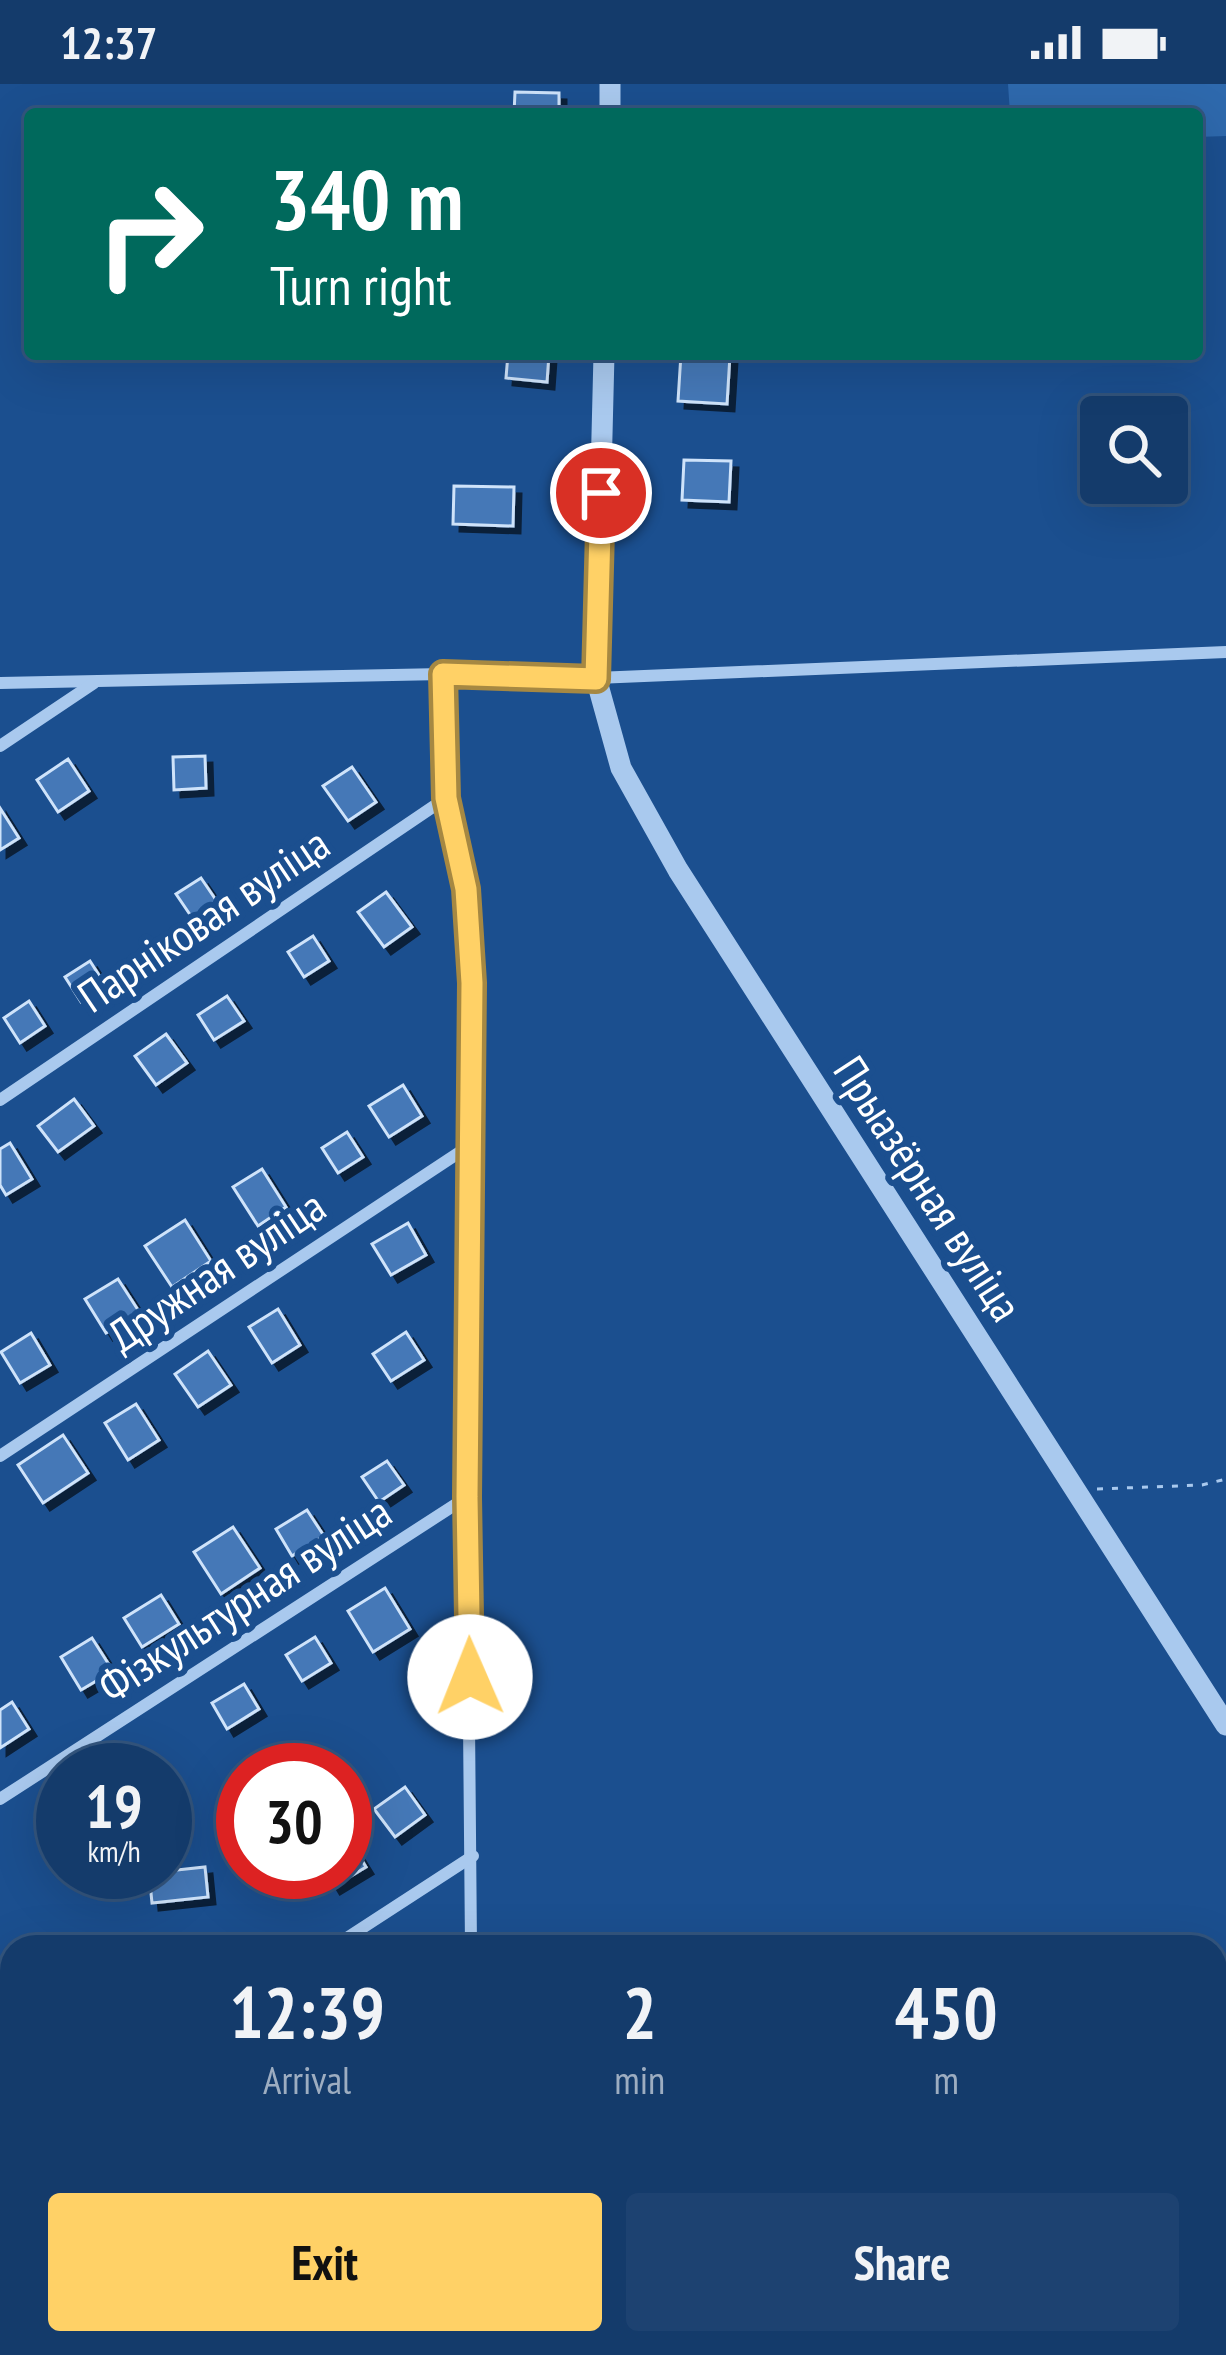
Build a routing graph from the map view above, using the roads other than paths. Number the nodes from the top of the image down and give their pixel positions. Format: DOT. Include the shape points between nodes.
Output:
graph roads {
  1 [pos="604,360"];
  2 [pos="1226,652"];
  3 [pos="443,674"];
  4 [pos="596,679"];
  5 [pos="97,681"];
  6 [pos="0,683"];
  7 [pos="0,746"];
  8 [pos="446,798"];
  9 [pos="0,1100"];
  10 [pos="472,1144"];
  11 [pos="0,1456"];
  12 [pos="467,1497"];
  13 [pos="1226,1726"];
  14 [pos="0,1799"];
  15 [pos="473,1856"];
  16 [pos="351,1935"];
  17 [pos="471,1935"];
  1 -- 4 [label="street, Прыазёрная вуліца"];
  2 -- 4 [label="street"];
  3 -- 4 [label="street"];
  3 -- 5 [label="street"];
  3 -- 8 [label="street"];
  4 -- 13 [label="street, Прыазёрная вуліца" via="621,768 678,870"];
  5 -- 6 [label="street"];
  5 -- 7 [label="street"];
  8 -- 9 [label="street, Парніковая вуліца"];
  8 -- 10 [label="street" via="466,889"];
  10 -- 11 [label="street, Дружная вуліца"];
  10 -- 12 [label="street"];
  12 -- 14 [label="street, Фізкультурная вуліца"];
  12 -- 15 [label="street"];
  15 -- 16 [label="street"];
  15 -- 17 [label="street"];
}
